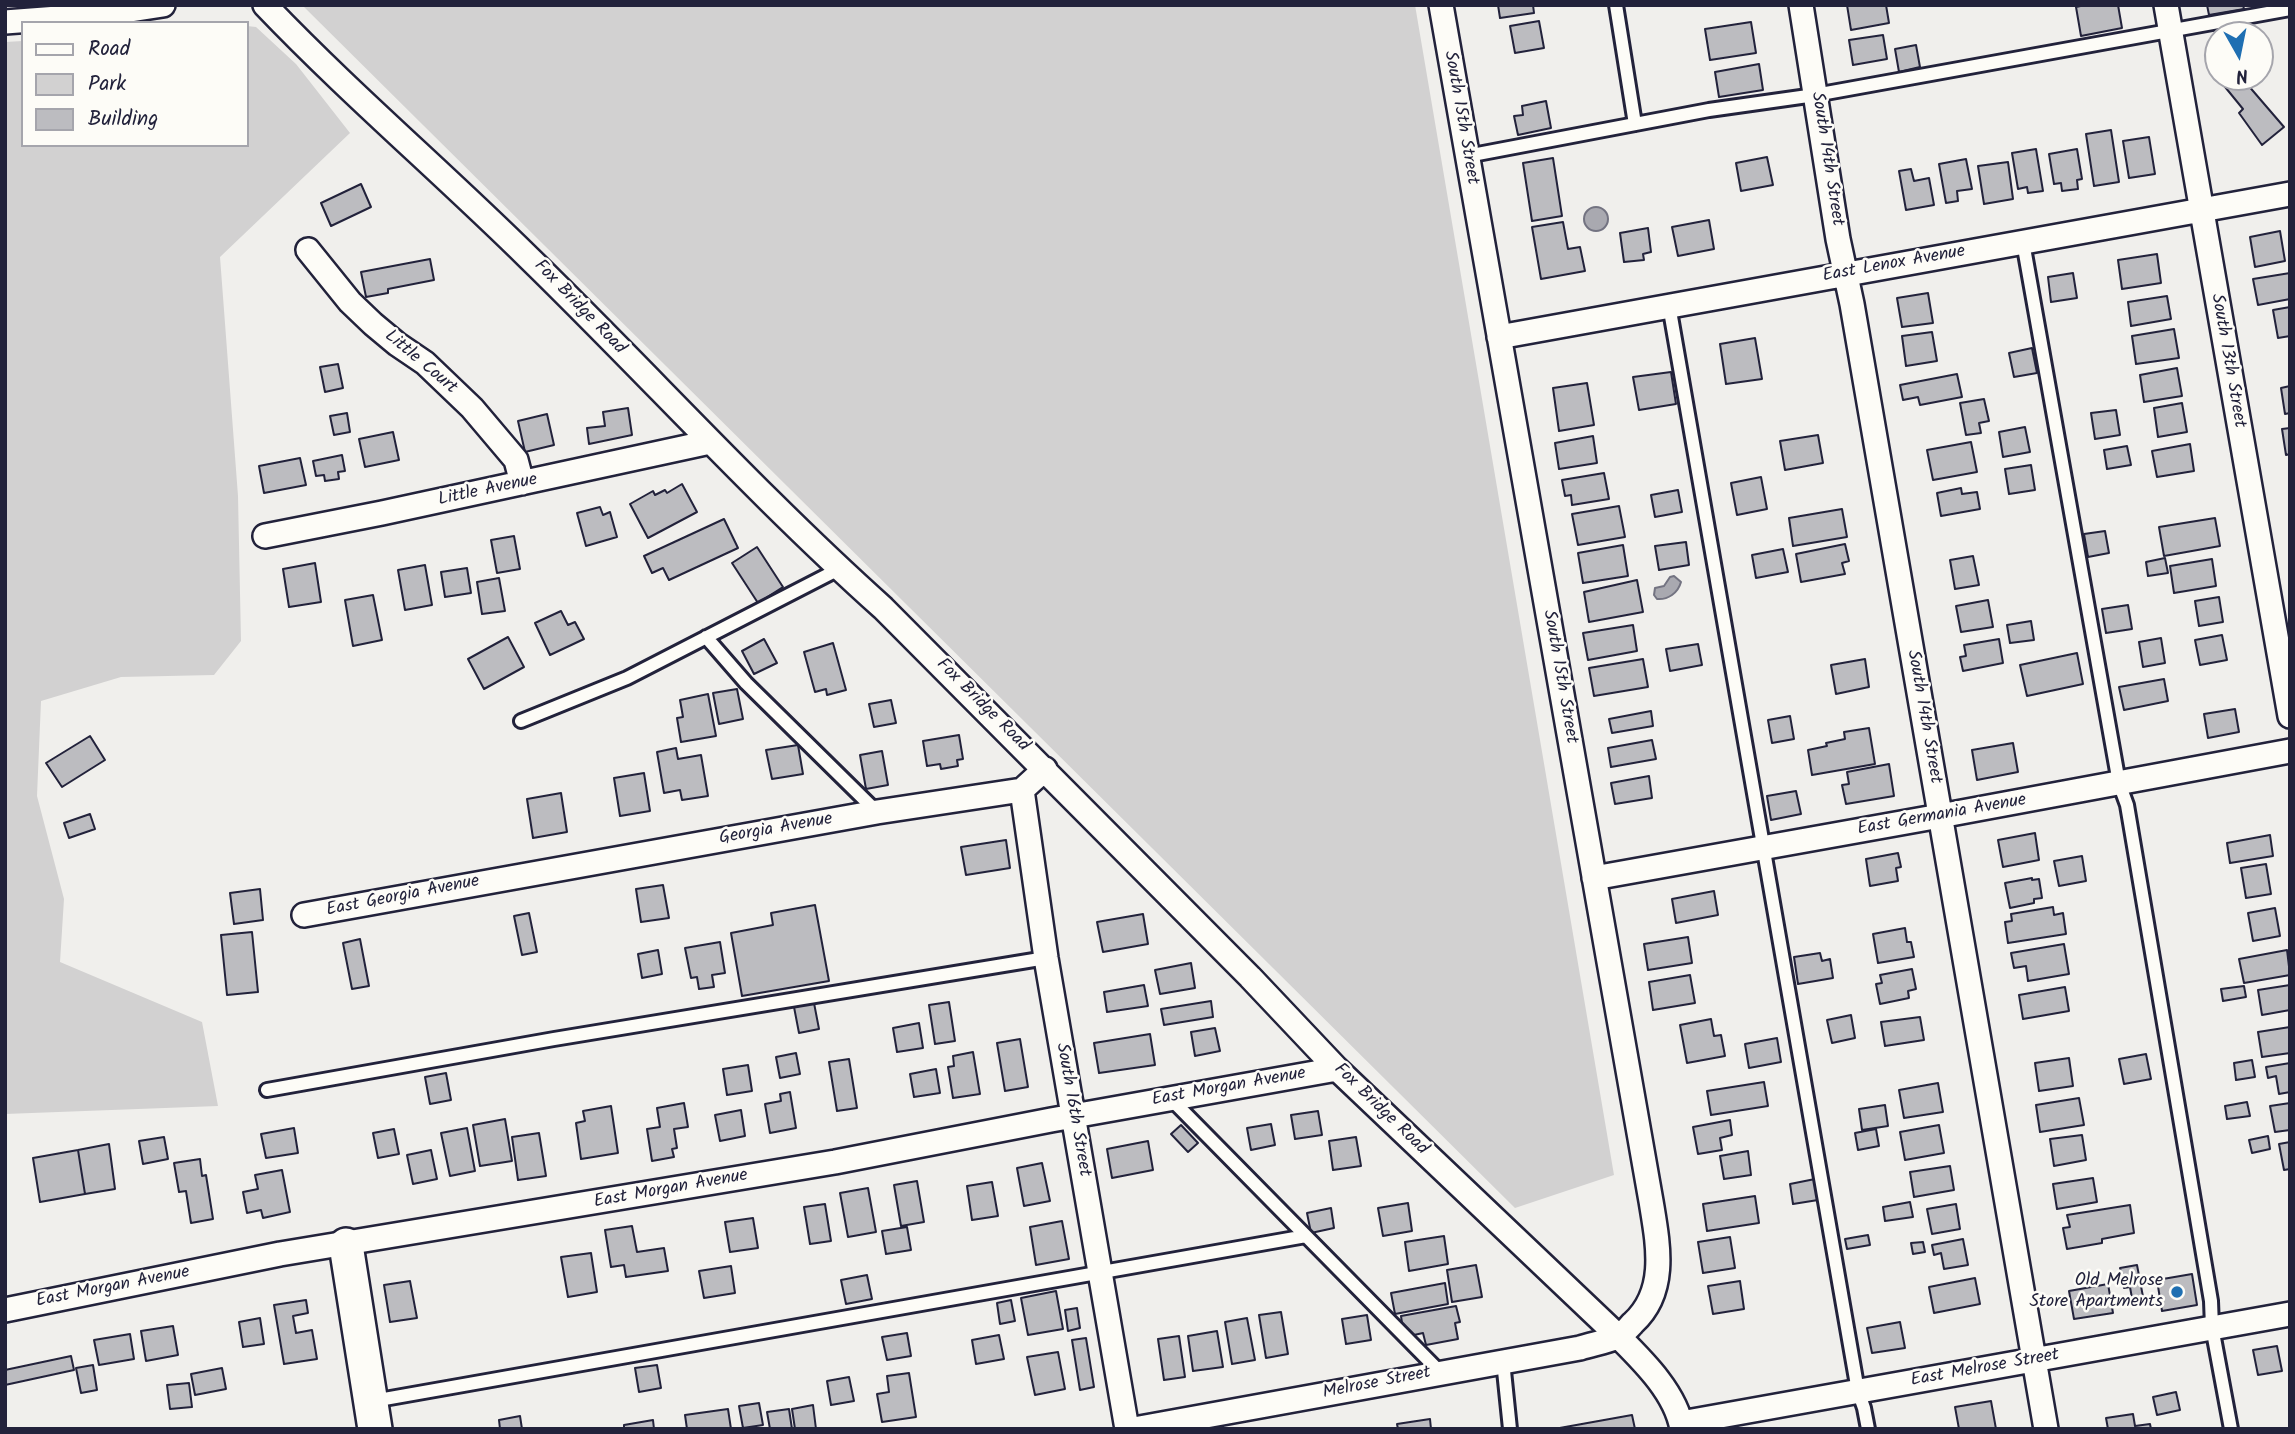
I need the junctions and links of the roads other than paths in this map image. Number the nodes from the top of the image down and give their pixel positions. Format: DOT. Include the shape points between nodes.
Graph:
graph roads {
  1 [pos="163,5"];
  2 [pos="265,5"];
  3 [pos="1441,5"];
  4 [pos="1616,5"];
  5 [pos="1801,5"];
  6 [pos="2166,5"];
  7 [pos="2290,9"];
  8 [pos="5,22"];
  9 [pos="2170,30"];
  10 [pos="1815,95"];
  11 [pos="1635,124"];
  12 [pos="1467,156"];
  13 [pos="2290,194"];
  14 [pos="2200,211"];
  15 [pos="2023,242"];
  16 [pos="308,250"];
  17 [pos="1846,274"];
  18 [pos="1669,305"];
  19 [pos="1499,337"];
  20 [pos="710,442"];
  21 [pos="522,484"];
  22 [pos="265,536"];
  23 [pos="839,569"];
  24 [pos="706,637"];
  25 [pos="2290,716"];
  26 [pos="521,721"];
  27 [pos="2290,751"];
  28 [pos="1045,769"];
  29 [pos="2119,783"];
  30 [pos="1022,790"];
  31 [pos="877,812"];
  32 [pos="1940,816"];
  33 [pos="1764,848"];
  34 [pos="501,878"];
  35 [pos="1594,878"];
  36 [pos="304,915"];
  37 [pos="1046,958"];
  38 [pos="1337,1069"];
  39 [pos="267,1090"];
  40 [pos="1171,1098"];
  41 [pos="1074,1116"];
  42 [pos="1306,1236"];
  43 [pos="346,1245"];
  44 [pos="1098,1271"];
  45 [pos="5,1310"];
  46 [pos="2290,1314"];
  47 [pos="2212,1327"];
  48 [pos="1619,1337"];
  49 [pos="2034,1359"];
  50 [pos="1503,1362"];
  51 [pos="1440,1372"];
  52 [pos="1858,1391"];
  53 [pos="373,1415"];
  54 [pos="1681,1426"];
  55 [pos="1126,1429"];
  56 [pos="1134,1429"];
  57 [pos="1510,1429"];
  58 [pos="1868,1429"];
  59 [pos="2046,1429"];
  60 [pos="2231,1429"];
  1 -- 8 [label="street"];
  2 -- 20 [label="street, Fox Bridge Road" via="530,259"];
  3 -- 12 [label="street, South 15th Street"];
  4 -- 11 [label="lane"];
  5 -- 10 [label="street, South 14th Street"];
  6 -- 9 [label="street, South 13th Street"];
  7 -- 9 [label="lane"];
  9 -- 10 [label="lane"];
  9 -- 14 [label="street, South 13th Street"];
  10 -- 11 [label="lane"];
  10 -- 17 [label="street, South 14th Street"];
  11 -- 12 [label="lane"];
  12 -- 19 [label="street, South 15th Street"];
  13 -- 14 [label="street, East Lenox Avenue"];
  14 -- 15 [label="street, East Lenox Avenue"];
  14 -- 25 [label="street, South 13th Street"];
  15 -- 17 [label="street, East Lenox Avenue"];
  15 -- 29 [label="lane"];
  16 -- 21 [label="street, Little Court" via="350,302 472,408 516,460"];
  17 -- 18 [label="street, East Lenox Avenue"];
  17 -- 32 [label="street, South 14th Street"];
  18 -- 19 [label="street, East Lenox Avenue"];
  18 -- 33 [label="lane"];
  19 -- 35 [label="street, South 15th Street"];
  20 -- 21 [label="street, Little Avenue"];
  20 -- 23 [label="street, Fox Bridge Road"];
  21 -- 22 [label="street, Little Avenue"];
  23 -- 24 [label="lane"];
  23 -- 28 [label="street, Fox Bridge Road"];
  24 -- 26 [label="lane" via="627,678"];
  24 -- 31 [label="lane" via="746,683"];
  27 -- 29 [label="street, East Germania Avenue"];
  28 -- 30 [label="street"];
  28 -- 38 [label="street, Fox Bridge Road"];
  29 -- 32 [label="street, East Germania Avenue"];
  29 -- 47 [label="lane" via="2132,833"];
  30 -- 31 [label="street, Georgia Avenue"];
  30 -- 37 [label="street, South 16th Street"];
  31 -- 34 [label="street, Georgia Avenue"];
  32 -- 33 [label="street, East Germania Avenue"];
  32 -- 49 [label="street, South 14th Street"];
  33 -- 35 [label="street, East Germania Avenue"];
  33 -- 52 [label="lane"];
  34 -- 36 [label="street, East Georgia Avenue"];
  35 -- 48 [label="street, South 15th Street" via="1657,1240 1656,1291 1639,1318"];
  37 -- 39 [label="lane"];
  37 -- 41 [label="street, South 16th Street"];
  38 -- 40 [label="street, East Morgan Avenue"];
  38 -- 48 [label="street, Fox Bridge Road"];
  40 -- 41 [label="street, East Morgan Avenue"];
  40 -- 42 [label="lane"];
  41 -- 43 [label="street, East Morgan Avenue" via="835,1162"];
  41 -- 44 [label="street, South 16th Street"];
  42 -- 44 [label="lane"];
  42 -- 51 [label="lane"];
  43 -- 45 [label="street, East Morgan Avenue" via="280,1254"];
  43 -- 53 [label="street"];
  44 -- 53 [label="lane"];
  44 -- 55 [label="street, South 16th Street"];
  46 -- 47 [label="street, East Melrose Street"];
  47 -- 49 [label="street, East Melrose Street"];
  47 -- 60 [label="lane"];
  48 -- 50 [label="street, Melrose Street"];
  48 -- 54 [label="street, Fox Bridge Road" via="1667,1394"];
  49 -- 52 [label="street, East Melrose Street"];
  49 -- 59 [label="street, South 14th Street"];
  50 -- 51 [label="street, Melrose Street"];
  50 -- 57 [label="lane"];
  51 -- 56 [label="street, Melrose Street"];
  52 -- 54 [label="street, East Melrose Street"];
  52 -- 58 [label="lane"];
}
